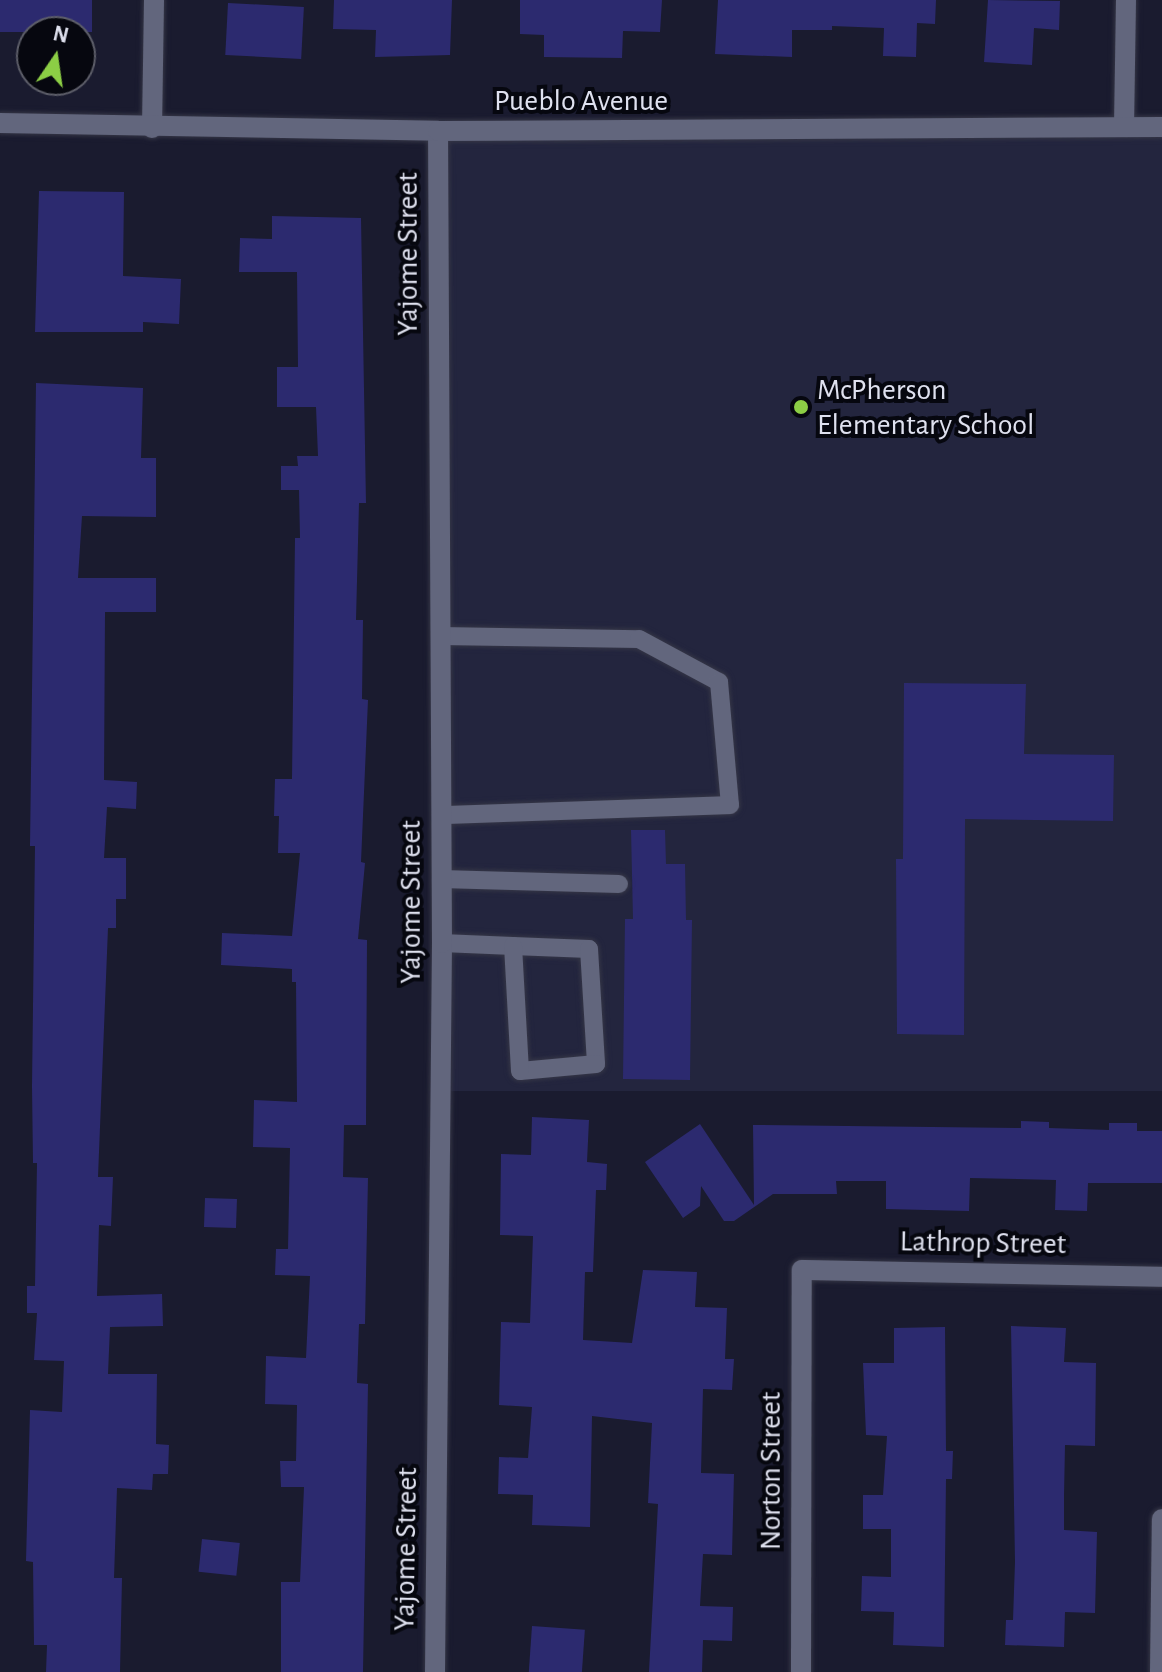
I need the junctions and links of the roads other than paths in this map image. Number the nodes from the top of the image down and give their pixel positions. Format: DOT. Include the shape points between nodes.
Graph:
graph roads {
  1 [pos="154,0"];
  2 [pos="1126,0"];
  3 [pos="0,123"];
  4 [pos="1124,127"];
  5 [pos="1162,127"];
  6 [pos="152,128"];
  7 [pos="438,131"];
  8 [pos="440,636"];
  9 [pos="441,815"];
  10 [pos="441,879"];
  11 [pos="619,884"];
  12 [pos="442,943"];
  13 [pos="513,946"];
  14 [pos="802,1270"];
  15 [pos="1162,1277"];
  16 [pos="1162,1519"];
  17 [pos="435,1672"];
  18 [pos="801,1672"];
  19 [pos="1160,1672"];
  1 -- 6 [label="street"];
  2 -- 4 [label="street"];
  3 -- 6 [label="street, Pueblo Avenue"];
  4 -- 5 [label="street, Pueblo Avenue"];
  4 -- 7 [label="street, Pueblo Avenue"];
  6 -- 7 [label="street, Pueblo Avenue"];
  7 -- 8 [label="street, Yajome Street"];
  8 -- 9 [label="street, Yajome Street"];
  8 -- 9 [label="lane" via="639,639 719,682 730,805"];
  9 -- 10 [label="street, Yajome Street"];
  10 -- 11 [label="lane"];
  10 -- 12 [label="street, Yajome Street"];
  12 -- 13 [label="lane"];
  12 -- 17 [label="street, Yajome Street"];
  13 -- 13 [label="lane" via="589,949 596,1064 520,1071"];
  14 -- 15 [label="street, Lathrop Street"];
  14 -- 18 [label="street, Norton Street"];
  16 -- 19 [label="street"];
}
